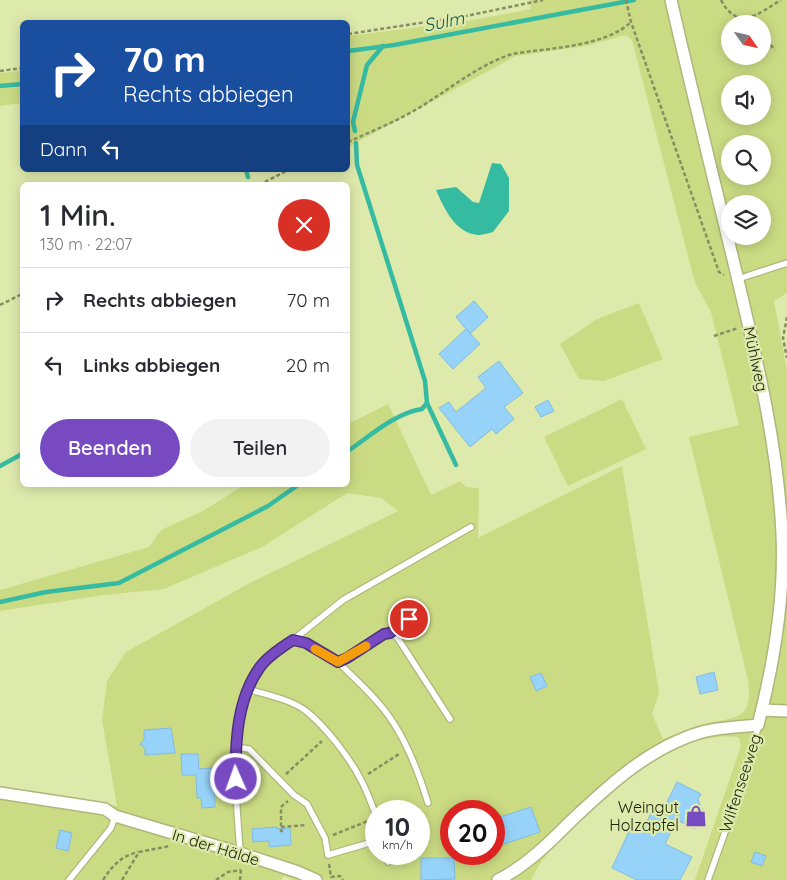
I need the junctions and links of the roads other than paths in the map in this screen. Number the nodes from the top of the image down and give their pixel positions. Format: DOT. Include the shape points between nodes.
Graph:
graph roads {
  1 [pos="671,0"];
  2 [pos="787,263"];
  3 [pos="738,279"];
  4 [pos="472,527"];
  5 [pos="409,619"];
  6 [pos="390,633"];
  7 [pos="293,640"];
  8 [pos="338,662"];
  9 [pos="248,689"];
  10 [pos="762,710"];
  11 [pos="787,711"];
  12 [pos="450,719"];
  13 [pos="758,725"];
  14 [pos="235,747"];
  15 [pos="0,793"];
  16 [pos="369,800"];
  17 [pos="427,800"];
  18 [pos="115,816"];
  19 [pos="365,844"];
  20 [pos="240,853"];
  21 [pos="68,880"];
  22 [pos="316,880"];
  23 [pos="498,880"];
  24 [pos="708,880"];
  1 -- 3 [label="street, Mühlweg"];
  2 -- 3 [label="lane"];
  3 -- 10 [label="street, Mühlweg" via="765,398 782,534 780,604 772,668"];
  4 -- 7 [label="lane" via="343,600"];
  5 -- 6 [label="lane"];
  6 -- 8 [label="lane"];
  6 -- 12 [label="lane" via="397,637"];
  7 -- 8 [label="lane" via="306,643"];
  7 -- 9 [label="lane" via="260,666"];
  8 -- 17 [label="lane" via="383,708 419,773"];
  9 -- 14 [label="lane"];
  9 -- 16 [label="lane" via="305,711 361,779"];
  10 -- 11 [label="street"];
  10 -- 13 [label="street, Mühlweg"];
  13 -- 23 [label="street, Wilfenseeweg" via="703,732 659,749 609,785 528,862"];
  13 -- 24 [label="lane, Wilfenseeweg" via="752,753"];
  14 -- 19 [label="lane" via="249,749 307,804 325,838 328,855"];
  14 -- 20 [label="lane"];
  15 -- 18 [label="street, In der Hälde" via="105,809"];
  18 -- 20 [label="street, In der Hälde"];
  18 -- 21 [label="lane" via="111,828"];
  20 -- 22 [label="street, In der Hälde"];
}
